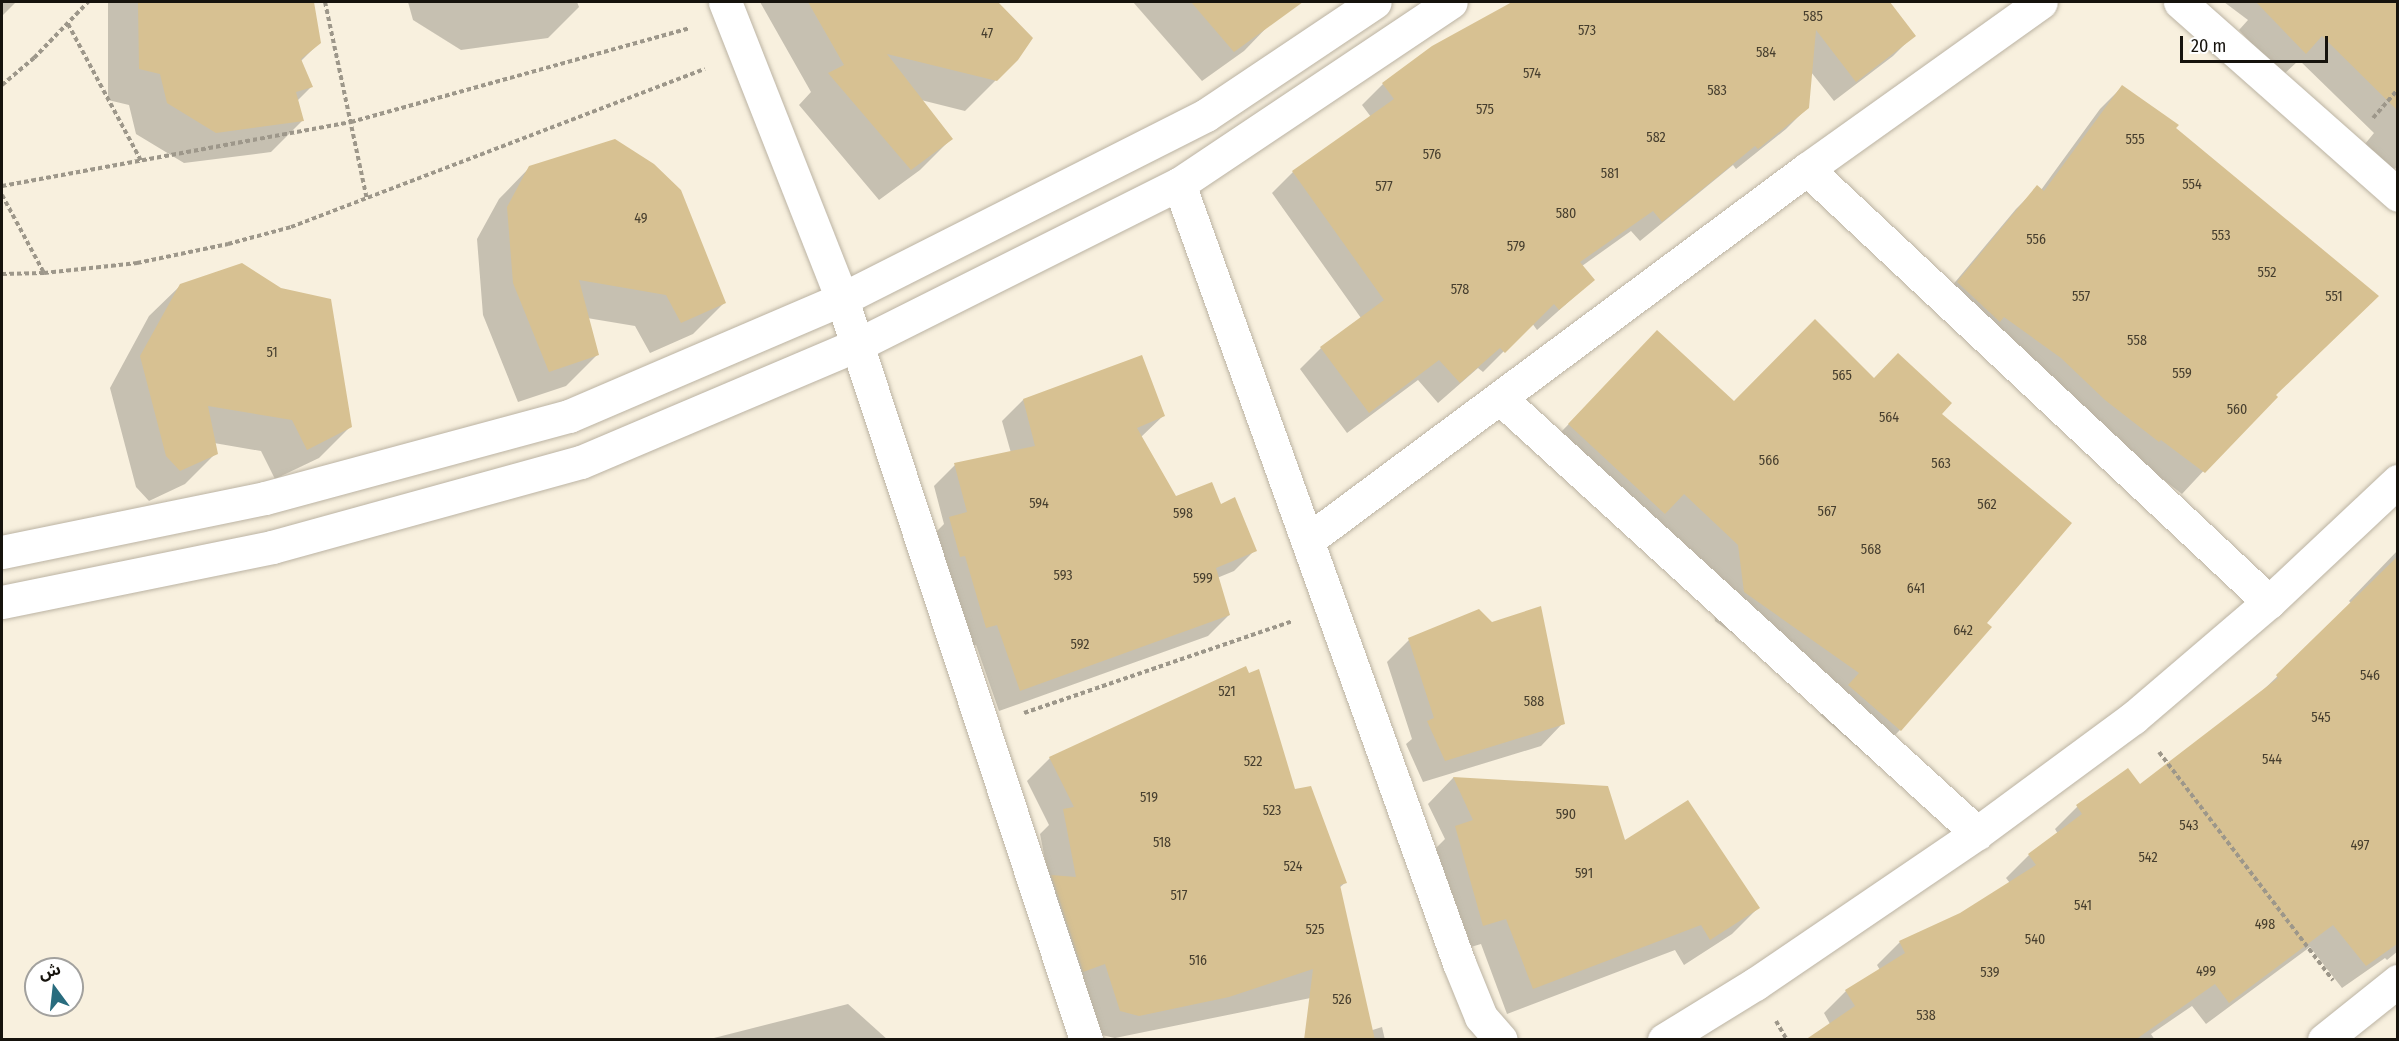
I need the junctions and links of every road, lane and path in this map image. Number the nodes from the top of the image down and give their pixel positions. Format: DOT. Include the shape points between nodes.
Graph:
graph roads {
  1 [pos="88,2"];
  2 [pos="326,2"];
  3 [pos="1375,2"];
  4 [pos="1451,2"];
  5 [pos="2041,2"];
  6 [pos="2180,2"];
  7 [pos="728,9"];
  8 [pos="68,24"];
  9 [pos="745,53"];
  10 [pos="2,85"];
  11 [pos="351,122"];
  12 [pos="141,161"];
  13 [pos="1807,169"];
  14 [pos="1179,184"];
  15 [pos="2,186"];
  16 [pos="2,195"];
  17 [pos="2397,195"];
  18 [pos="367,199"];
  19 [pos="44,273"];
  20 [pos="2,274"];
  21 [pos="842,299"];
  22 [pos="857,345"];
  23 [pos="1500,398"];
  24 [pos="2397,481"];
  25 [pos="1308,540"];
  26 [pos="2,552"];
  27 [pos="2,602"];
  28 [pos="2269,602"];
  29 [pos="1333,607"];
  30 [pos="2133,718"];
  31 [pos="984,727"];
  32 [pos="1977,833"];
  33 [pos="2397,981"];
  34 [pos="2359,1013"];
  35 [pos="1086,1040"];
  36 [pos="1501,1040"];
  37 [pos="1664,1040"];
  38 [pos="2324,1040"];
  1 -- 8 [label="path"];
  2 -- 11 [label="path"];
  3 -- 21 [label="street" via="1206,115"];
  4 -- 14 [label="street"];
  5 -- 13 [label="street"];
  6 -- 17 [label="street"];
  7 -- 9 [label="street"];
  7 -- 11 [label="path"];
  8 -- 10 [label="path"];
  8 -- 12 [label="path"];
  9 -- 18 [label="path"];
  9 -- 21 [label="street"];
  11 -- 12 [label="path"];
  11 -- 18 [label="path"];
  12 -- 15 [label="path"];
  13 -- 23 [label="street"];
  13 -- 28 [label="street"];
  14 -- 22 [label="street"];
  14 -- 25 [label="street"];
  16 -- 19 [label="path"];
  18 -- 19 [label="path" via="291,227 228,244 137,262"];
  19 -- 20 [label="path"];
  21 -- 22 [label="street"];
  21 -- 26 [label="street" via="569,416 265,498"];
  22 -- 27 [label="street" via="581,462 273,547"];
  22 -- 31 [label="street"];
  23 -- 25 [label="street"];
  23 -- 32 [label="street"];
  24 -- 28 [label="street"];
  25 -- 29 [label="street"];
  28 -- 30 [label="street"];
  29 -- 31 [label="path"];
  29 -- 36 [label="street" via="1459,963 1481,1017"];
  30 -- 32 [label="street"];
  30 -- 34 [label="path"];
  31 -- 35 [label="street"];
  32 -- 37 [label="street" via="1755,984"];
  33 -- 34 [label="street"];
  34 -- 38 [label="street"];
}
